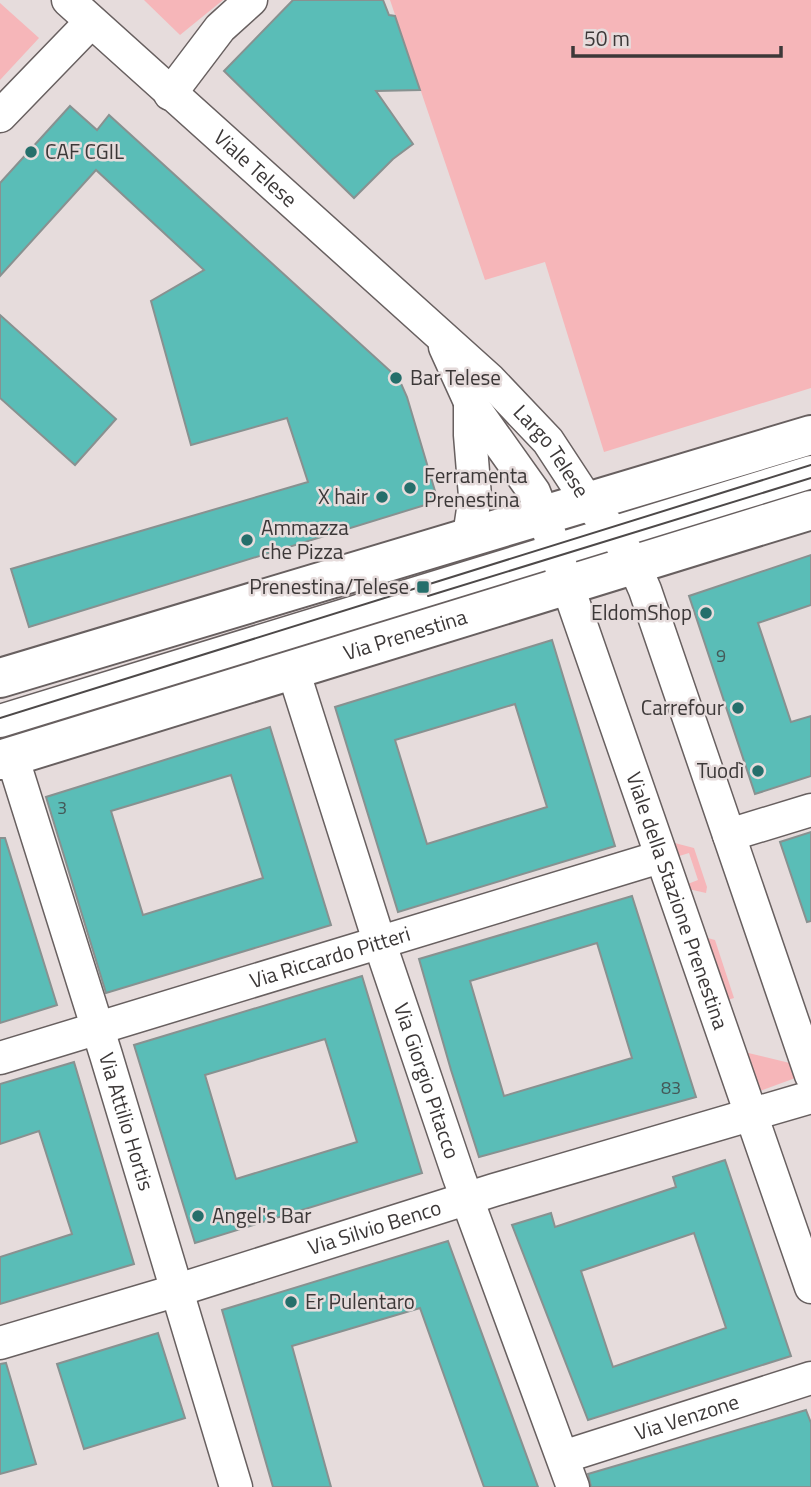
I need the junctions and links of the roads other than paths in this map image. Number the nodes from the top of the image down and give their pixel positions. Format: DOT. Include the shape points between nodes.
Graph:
graph roads {
  1 [pos="68,0"];
  2 [pos="251,0"];
  3 [pos="91,22"];
  4 [pos="170,93"];
  5 [pos="0,116"];
  6 [pos="442,339"];
  7 [pos="471,402"];
  8 [pos="811,435"];
  9 [pos="811,472"];
  10 [pos="588,502"];
  11 [pos="811,510"];
  12 [pos="543,515"];
  13 [pos="614,532"];
  14 [pos="470,536"];
  15 [pos="634,565"];
  16 [pos="562,567"];
  17 [pos="293,670"];
  18 [pos="0,678"];
  19 [pos="4,746"];
  20 [pos="811,810"];
  21 [pos="729,835"];
  22 [pos="660,857"];
  23 [pos="379,942"];
  24 [pos="97,1028"];
  25 [pos="0,1058"];
  26 [pos="811,1075"];
  27 [pos="811,1097"];
  28 [pos="751,1114"];
  29 [pos="467,1199"];
  30 [pos="811,1287"];
  31 [pos="178,1290"];
  32 [pos="0,1343"];
  33 [pos="811,1378"];
  34 [pos="563,1457"];
  35 [pos="236,1487"];
  36 [pos="573,1487"];
  1 -- 3 [label="street, Viale Telese"];
  2 -- 4 [label="street" via="220,28"];
  3 -- 4 [label="street, Viale Telese"];
  3 -- 5 [label="street"];
  4 -- 6 [label="street, Viale Telese"];
  6 -- 7 [label="street, Largo Telese"];
  6 -- 10 [label="street, Largo Telese" via="490,380 548,441"];
  7 -- 12 [label="street, Largo Telese" via="534,492"];
  7 -- 14 [label="street, Largo Telese" via="475,496"];
  8 -- 10 [label="main road"];
  9 -- 13 [label="street"];
  10 -- 12 [label="main road"];
  10 -- 13 [label="street, Largo Telese"];
  11 -- 15 [label="main road, Via Prenestina"];
  12 -- 14 [label="main road"];
  12 -- 16 [label="street, Viale della Stazione Prenestina"];
  13 -- 15 [label="street, Largo Telese"];
  13 -- 16 [label="street"];
  14 -- 18 [label="main road"];
  15 -- 16 [label="main road, Via Prenestina"];
  15 -- 21 [label="street"];
  16 -- 17 [label="main road, Via Prenestina"];
  16 -- 19 [label="street"];
  16 -- 22 [label="street, Viale della Stazione Prenestina"];
  17 -- 19 [label="main road, Via Prenestina"];
  17 -- 23 [label="street, Via Giorgio Pitacco"];
  19 -- 24 [label="street, Via Attilio Hortis"];
  20 -- 21 [label="street"];
  21 -- 26 [label="street"];
  22 -- 23 [label="street, Via Riccardo Pitteri"];
  22 -- 28 [label="street, Viale della Stazione Prenestina"];
  23 -- 24 [label="street, Via Riccardo Pitteri"];
  23 -- 29 [label="street, Via Giorgio Pitacco"];
  24 -- 25 [label="street, Via Riccardo Pitteri"];
  24 -- 31 [label="street, Via Attilio Hortis"];
  27 -- 28 [label="street, Via Silvio Benco"];
  28 -- 29 [label="street, Via Silvio Benco"];
  28 -- 30 [label="street, Viale della Stazione Prenestina"];
  29 -- 31 [label="street, Via Silvio Benco"];
  29 -- 34 [label="street, Via Giorgio Pitacco"];
  31 -- 32 [label="street, Via Silvio Benco"];
  31 -- 35 [label="street, Via Attilio Hortis"];
  33 -- 34 [label="street, Via Venzone"];
  34 -- 36 [label="street, Via Giorgio Pitacco"];
}
